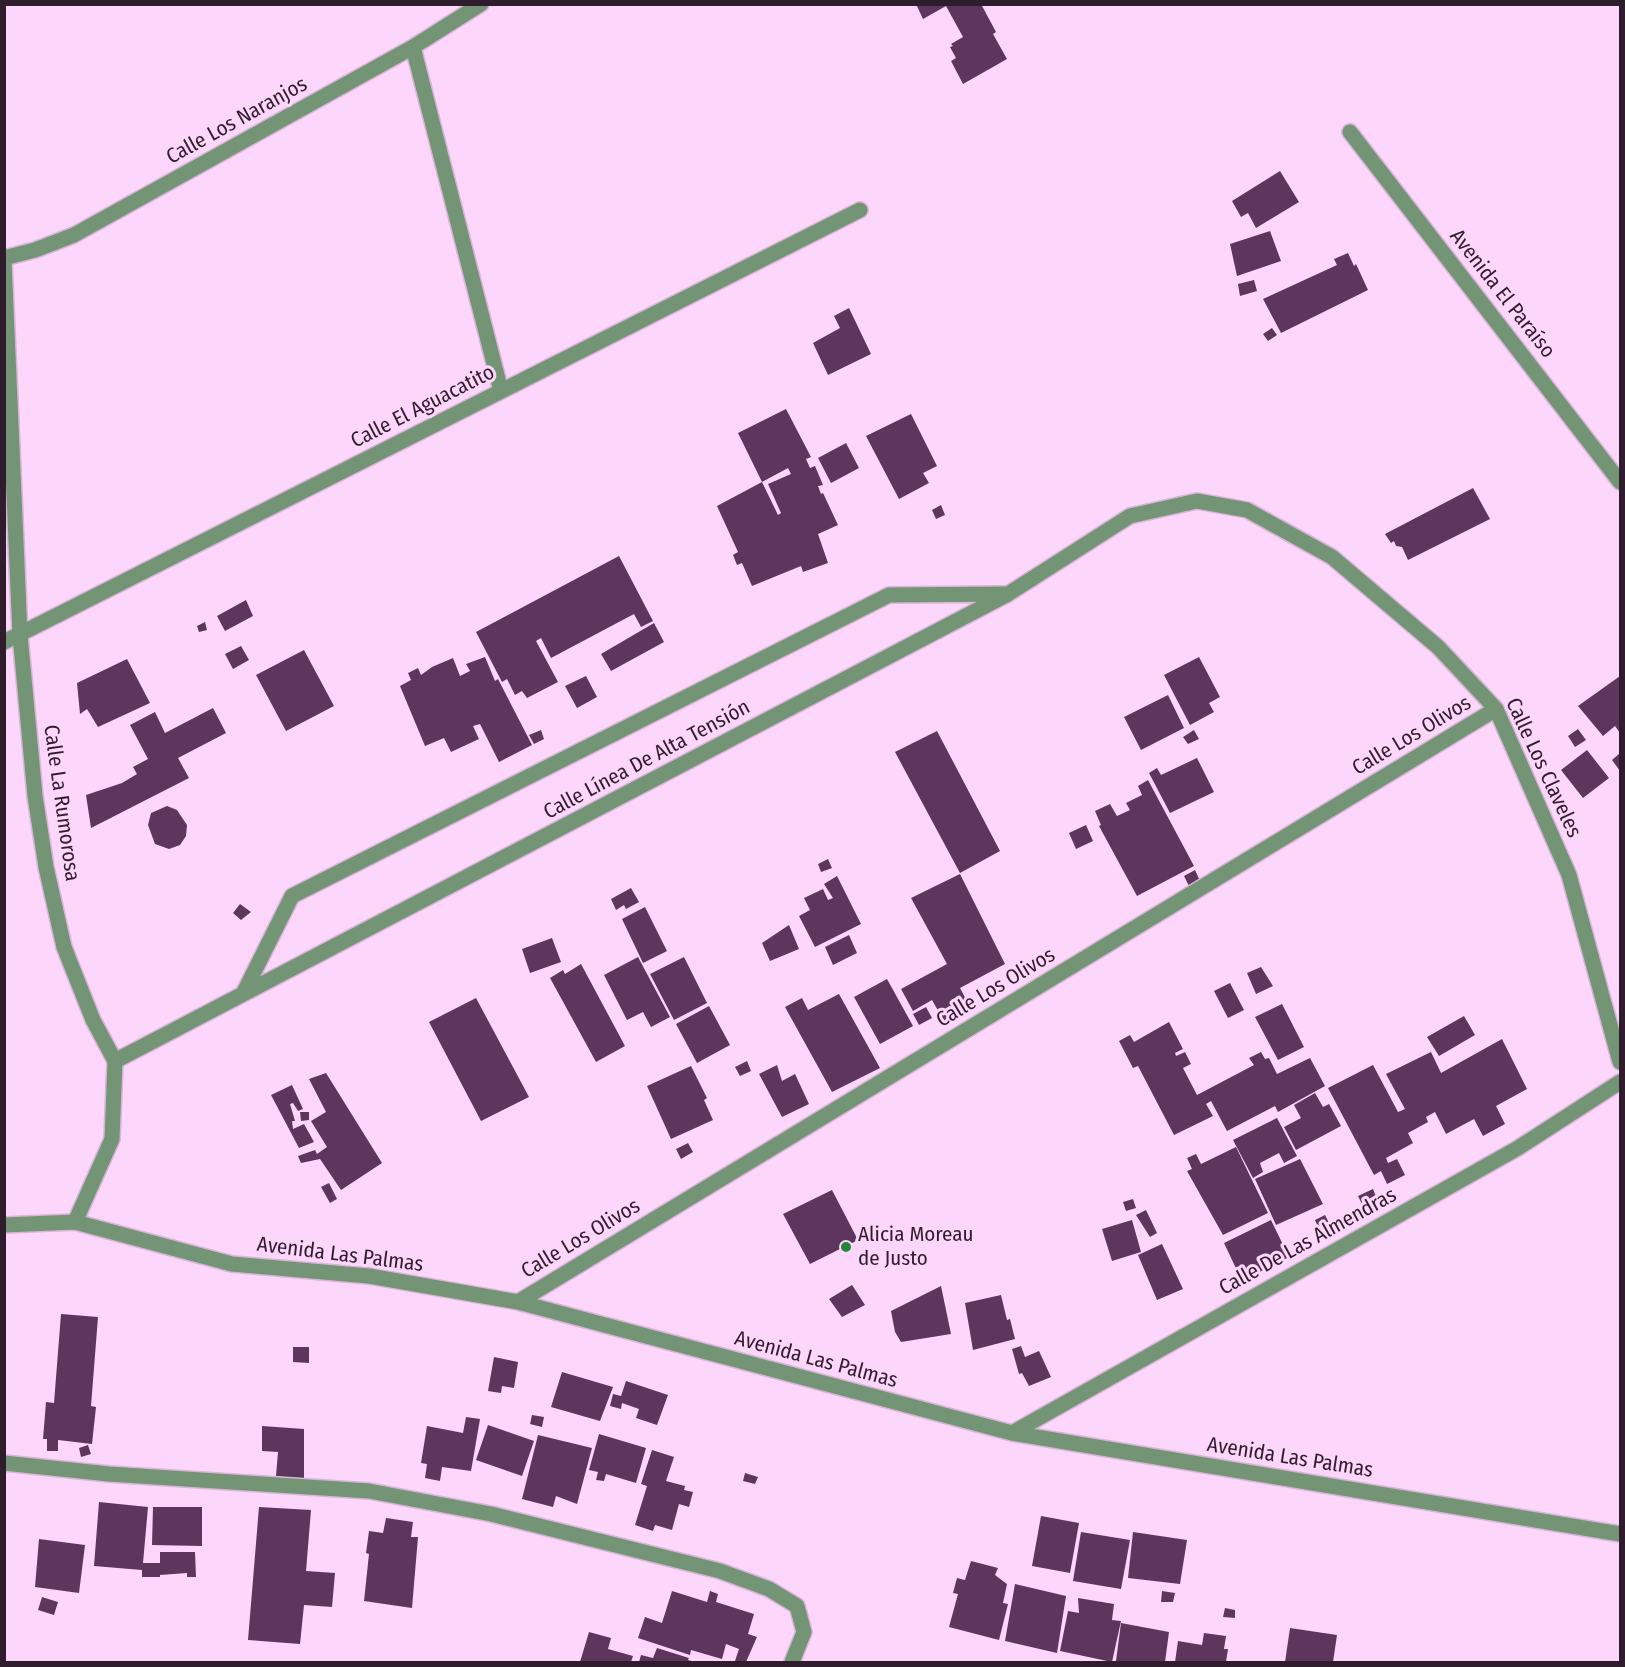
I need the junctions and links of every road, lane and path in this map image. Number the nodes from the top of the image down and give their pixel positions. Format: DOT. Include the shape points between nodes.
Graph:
graph roads {
  1 [pos="481,4"];
  2 [pos="413,47"];
  3 [pos="1350,132"];
  4 [pos="860,210"];
  5 [pos="4,259"];
  6 [pos="501,391"];
  7 [pos="1620,482"];
  8 [pos="1197,501"];
  9 [pos="1008,594"];
  10 [pos="20,634"];
  11 [pos="4,642"];
  12 [pos="1496,709"];
  13 [pos="243,994"];
  14 [pos="115,1061"];
  15 [pos="1620,1062"];
  16 [pos="1620,1082"];
  17 [pos="75,1222"];
  18 [pos="4,1225"];
  19 [pos="518,1302"];
  20 [pos="1012,1433"];
  21 [pos="4,1463"];
  22 [pos="1620,1534"];
  23 [pos="792,1662"];
  1 -- 2 [label="street, Calle Los Naranjos"];
  2 -- 5 [label="street, Calle Los Naranjos" via="74,235"];
  2 -- 6 [label="street"];
  3 -- 7 [label="street, Avenida El Paraíso"];
  4 -- 6 [label="street, Calle El Aguacatito"];
  5 -- 10 [label="street, Calle La Rumorosa"];
  6 -- 10 [label="street, Calle El Aguacatito"];
  8 -- 9 [label="street, Calle Línea De Alta Tensión" via="1130,516"];
  8 -- 12 [label="street, Calle Los Claveles" via="1247,510 1332,557 1438,646"];
  9 -- 13 [label="street, Calle Línea De Alta Tensión"];
  9 -- 13 [label="street" via="889,595 292,896"];
  10 -- 11 [label="street, Calle El Aguacatito"];
  10 -- 14 [label="street, Calle La Rumorosa" via="35,796 46,867 64,947 93,1020"];
  12 -- 15 [label="street, Calle Los Claveles" via="1569,875"];
  12 -- 19 [label="street, Calle Los Olivos"];
  13 -- 14 [label="street, Calle Línea De Alta Tensión"];
  14 -- 17 [label="street" via="112,1139"];
  16 -- 20 [label="street, Calle De Las Almendras" via="1518,1148"];
  17 -- 18 [label="street, Avenida Las Palmas"];
  17 -- 19 [label="street, Avenida Las Palmas" via="232,1264 369,1276"];
  19 -- 20 [label="street, Avenida Las Palmas"];
  20 -- 22 [label="street, Avenida Las Palmas"];
  21 -- 23 [label="street" via="369,1491 490,1514 720,1571 770,1589 797,1606 804,1632"];
}
